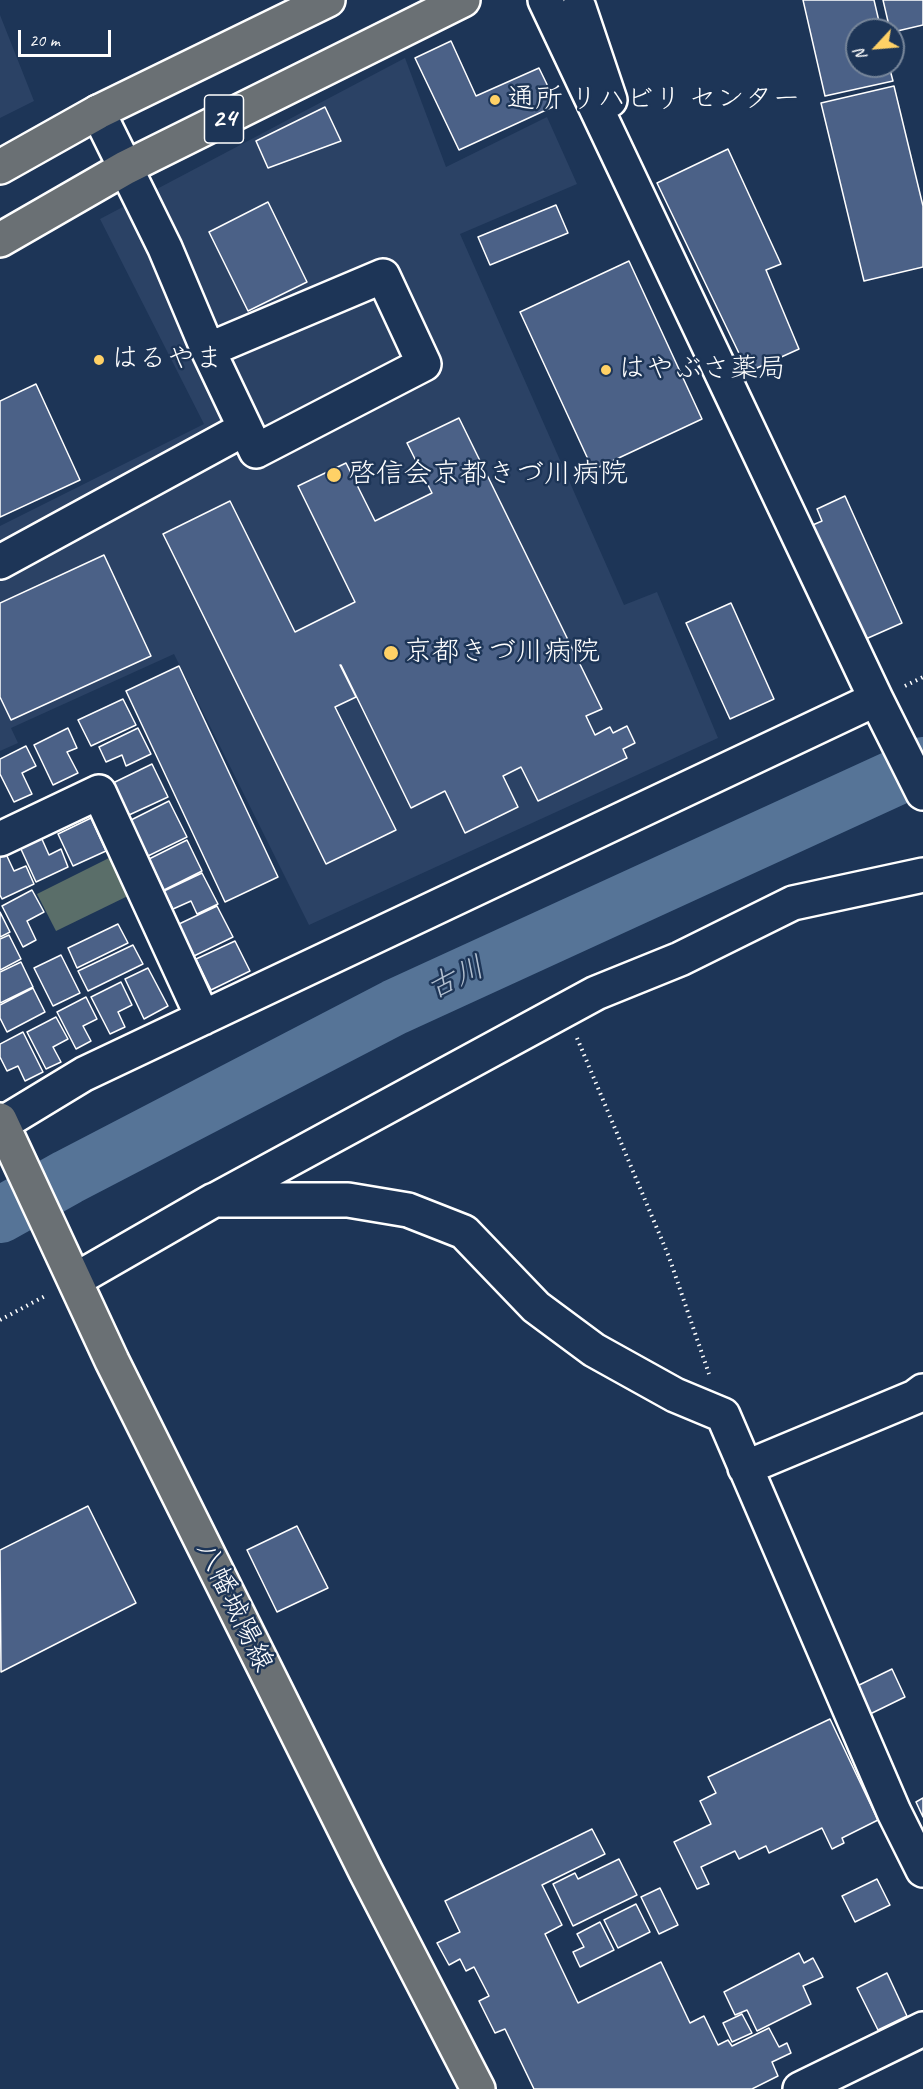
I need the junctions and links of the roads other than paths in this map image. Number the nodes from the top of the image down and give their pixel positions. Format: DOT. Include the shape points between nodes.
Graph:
graph roads {
  1 [pos="328,0"];
  2 [pos="463,0"];
  3 [pos="544,0"];
  4 [pos="579,8"];
  5 [pos="99,112"];
  6 [pos="615,152"];
  7 [pos="0,167"];
  8 [pos="125,168"];
  9 [pos="0,240"];
  10 [pos="208,350"];
  11 [pos="244,429"];
  12 [pos="0,562"];
  13 [pos="876,699"];
  14 [pos="923,793"];
  15 [pos="0,839"];
  16 [pos="923,875"];
  17 [pos="203,1018"];
  18 [pos="3,1129"];
  19 [pos="214,1200"];
  20 [pos="70,1270"];
  21 [pos="923,1391"];
  22 [pos="745,1468"];
  23 [pos="923,1870"];
  24 [pos="923,2029"];
  25 [pos="478,2089"];
  26 [pos="800,2089"];
  1 -- 5 [label="main road, 24"];
  2 -- 8 [label="main road, 24"];
  3 -- 6 [label="street"];
  4 -- 6 [label="street" via="610,96"];
  5 -- 7 [label="main road, 24"];
  5 -- 8 [label="street"];
  6 -- 13 [label="street"];
  8 -- 9 [label="main road, 24"];
  8 -- 10 [label="street" via="165,248"];
  10 -- 11 [label="street"];
  10 -- 11 [label="street" via="383,276 424,364 256,451"];
  11 -- 12 [label="street"];
  13 -- 14 [label="street"];
  13 -- 17 [label="street"];
  15 -- 17 [label="street" via="99,792"];
  16 -- 19 [label="street" via="793,903 680,959 596,993"];
  17 -- 18 [label="street" via="84,1074"];
  18 -- 20 [label="main road, 八幡城陽線"];
  19 -- 20 [label="street"];
  19 -- 22 [label="street" via="348,1200 408,1210 464,1232 536,1307 594,1350 675,1395 723,1415"];
  20 -- 25 [label="main road, 八幡城陽線" via="223,1585"];
  21 -- 22 [label="street"];
  22 -- 23 [label="street" via="894,1812"];
  24 -- 26 [label="street"];
}
